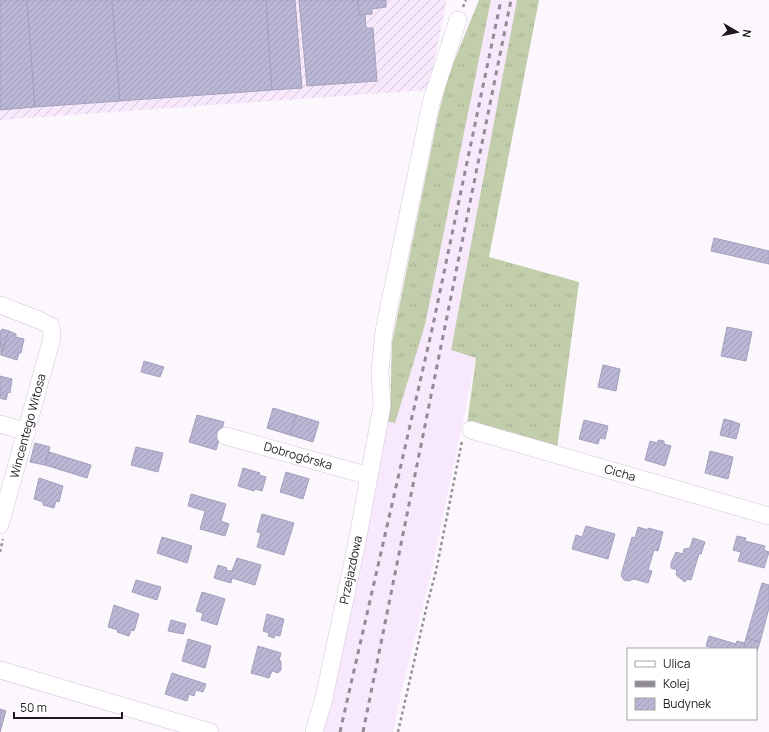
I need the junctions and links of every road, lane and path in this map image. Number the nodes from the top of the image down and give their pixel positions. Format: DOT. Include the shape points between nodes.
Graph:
graph roads {
  1 [pos="458,20"];
  2 [pos="0,305"];
  3 [pos="0,424"];
  4 [pos="471,430"];
  5 [pos="27,432"];
  6 [pos="226,436"];
  7 [pos="369,476"];
  8 [pos="769,516"];
  9 [pos="0,525"];
  10 [pos="0,670"];
  11 [pos="210,732"];
  12 [pos="314,732"];
  13 [pos="398,732"];
  1 -- 7 [label="street, Przejazdowa" via="431,104 384,331 380,370 382,406"];
  2 -- 5 [label="street, Wincentego Witosa" via="51,326 52,338"];
  3 -- 5 [label="street"];
  4 -- 8 [label="street, Cicha"];
  4 -- 13 [label="path" via="462,437 436,571"];
  5 -- 9 [label="street, Wincentego Witosa"];
  6 -- 7 [label="street, Dobrogórska"];
  7 -- 12 [label="street, Przejazdowa" via="326,690"];
  10 -- 11 [label="street"];
}
